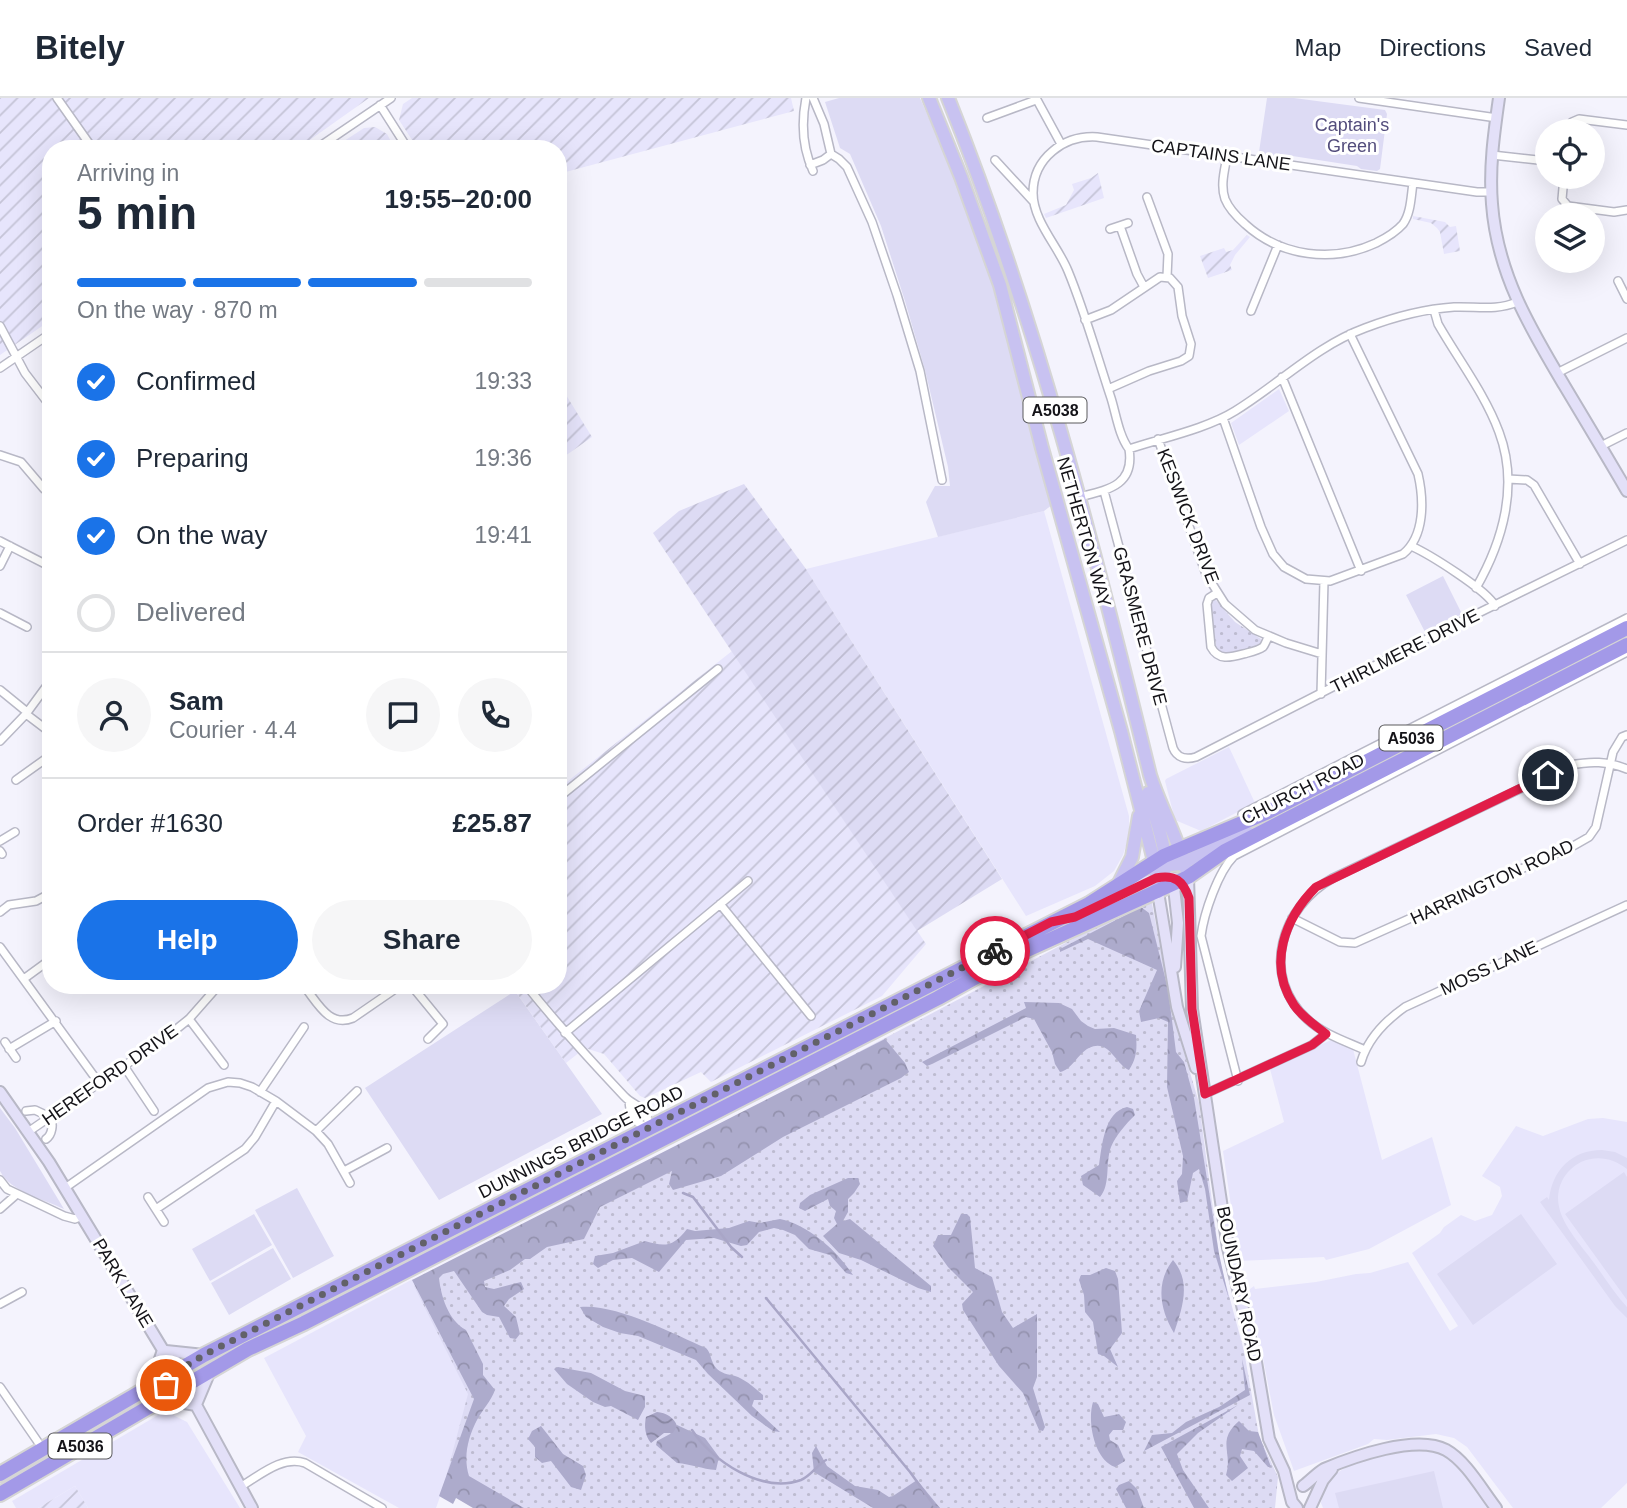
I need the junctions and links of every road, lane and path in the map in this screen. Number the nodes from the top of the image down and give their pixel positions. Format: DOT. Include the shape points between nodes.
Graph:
graph roads {
  1 [pos="57,98"];
  2 [pos="391,98"];
  3 [pos="806,98"];
  4 [pos="813,98"];
  5 [pos="929,98"];
  6 [pos="948,98"];
  7 [pos="1359,98"];
  8 [pos="1499,98"];
  9 [pos="1036,99"];
  10 [pos="380,105"];
  11 [pos="1497,118"];
  12 [pos="987,119"];
  13 [pos="1605,123"];
  14 [pos="1627,125"];
  15 [pos="87,140"];
  16 [pos="330,140"];
  17 [pos="402,140"];
  18 [pos="1061,144"];
  19 [pos="831,154"];
  20 [pos="1492,155"];
  21 [pos="1227,156"];
  22 [pos="1535,159"];
  23 [pos="995,160"];
  24 [pos="1413,183"];
  25 [pos="1563,189"];
  26 [pos="1491,192"];
  27 [pos="1147,197"];
  28 [pos="1033,201"];
  29 [pos="1152,208"];
  30 [pos="1627,210"];
  31 [pos="1140,212"];
  32 [pos="1110,229"];
  33 [pos="1278,246"];
  34 [pos="1167,277"];
  35 [pos="1618,281"];
  36 [pos="1144,286"];
  37 [pos="1627,299"];
  38 [pos="1517,302"];
  39 [pos="1434,310"];
  40 [pos="1251,311"];
  41 [pos="1085,320"];
  42 [pos="0,326"];
  43 [pos="1350,334"];
  44 [pos="1627,338"];
  45 [pos="42,339"];
  46 [pos="16,356"];
  47 [pos="0,368"];
  48 [pos="1557,373"];
  49 [pos="1282,377"];
  50 [pos="1108,389"];
  51 [pos="42,395"];
  52 [pos="1223,418"];
  53 [pos="1627,433"];
  54 [pos="1158,439"];
  55 [pos="1601,446"];
  56 [pos="1129,449"];
  57 [pos="0,456"];
  58 [pos="1508,479"];
  59 [pos="942,480"];
  60 [pos="42,487"];
  61 [pos="1104,491"];
  62 [pos="1627,491"];
  63 [pos="1079,497"];
  64 [pos="1627,540"];
  65 [pos="0,541"];
  66 [pos="10,546"];
  67 [pos="1411,546"];
  68 [pos="42,562"];
  69 [pos="1580,564"];
  70 [pos="0,566"];
  71 [pos="1361,571"];
  72 [pos="1324,582"];
  73 [pos="1476,588"];
  74 [pos="1217,593"];
  75 [pos="1495,606"];
  76 [pos="0,614"];
  77 [pos="1627,618"];
  78 [pos="27,626"];
  79 [pos="1627,628"];
  80 [pos="1610,631"];
  81 [pos="1268,636"];
  82 [pos="1627,645"];
  83 [pos="1627,652"];
  84 [pos="1322,654"];
  85 [pos="718,669"];
  86 [pos="0,691"];
  87 [pos="42,692"];
  88 [pos="1321,694"];
  89 [pos="27,713"];
  90 [pos="42,726"];
  91 [pos="1627,735"];
  92 [pos="0,741"];
  93 [pos="1182,758"];
  94 [pos="42,761"];
  95 [pos="1612,764"];
  96 [pos="1627,769"];
  97 [pos="16,780"];
  98 [pos="567,791"];
  99 [pos="1139,808"];
  100 [pos="15,832"];
  101 [pos="0,841"];
  102 [pos="1169,869"];
  103 [pos="748,881"];
  104 [pos="1118,886"];
  105 [pos="42,897"];
  106 [pos="720,904"];
  107 [pos="1627,905"];
  108 [pos="0,912"];
  109 [pos="1292,918"];
  110 [pos="1051,922"];
  111 [pos="2,953"];
  112 [pos="42,965"];
  113 [pos="24,978"];
  114 [pos="1173,984"];
  115 [pos="211,994"];
  116 [pos="310,994"];
  117 [pos="388,994"];
  118 [pos="418,994"];
  119 [pos="533,994"];
  120 [pos="811,1016"];
  121 [pos="188,1019"];
  122 [pos="56,1021"];
  123 [pos="304,1027"];
  124 [pos="565,1033"];
  125 [pos="1326,1034"];
  126 [pos="428,1039"];
  127 [pos="1365,1050"];
  128 [pos="16,1058"];
  129 [pos="1361,1062"];
  130 [pos="223,1065"];
  131 [pos="124,1066"];
  132 [pos="1238,1081"];
  133 [pos="99,1083"];
  134 [pos="357,1091"];
  135 [pos="0,1092"];
  136 [pos="260,1092"];
  137 [pos="1205,1094"];
  138 [pos="276,1101"];
  139 [pos="629,1101"];
  140 [pos="26,1111"];
  141 [pos="154,1111"];
  142 [pos="50,1117"];
  143 [pos="316,1131"];
  144 [pos="28,1132"];
  145 [pos="652,1135"];
  146 [pos="46,1139"];
  147 [pos="387,1148"];
  148 [pos="344,1171"];
  149 [pos="0,1180"];
  150 [pos="351,1183"];
  151 [pos="65,1188"];
  152 [pos="17,1194"];
  153 [pos="148,1198"];
  154 [pos="0,1209"];
  155 [pos="156,1209"];
  156 [pos="82,1216"];
  157 [pos="164,1222"];
  158 [pos="22,1292"];
  159 [pos="0,1304"];
  160 [pos="163,1350"];
  161 [pos="204,1355"];
  162 [pos="209,1371"];
  163 [pos="182,1378"];
  164 [pos="151,1386"];
  165 [pos="0,1387"];
  166 [pos="161,1399"];
  167 [pos="196,1405"];
  168 [pos="38,1442"];
  169 [pos="1334,1467"];
  170 [pos="1284,1471"];
  171 [pos="2,1473"];
  172 [pos="1303,1486"];
  173 [pos="240,1487"];
  174 [pos="10,1491"];
  175 [pos="1292,1503"];
  176 [pos="1312,1503"];
  177 [pos="252,1508"];
  178 [pos="382,1508"];
  179 [pos="1496,1508"];
  1 -- 15 [label="street"];
  2 -- 10 [label="street"];
  3 -- 19 [label="street" via="803,141 812,168"];
  4 -- 19 [label="street"];
  5 -- 99 [label="main road, NETHERTON WAY / A5038" via="1000,285"];
  6 -- 63 [label="main road, NETHERTON WAY / A5038" via="1010,263"];
  7 -- 11 [label="street"];
  8 -- 11 [label="street"];
  9 -- 12 [label="street"];
  9 -- 18 [label="street"];
  10 -- 16 [label="street"];
  10 -- 17 [label="street"];
  11 -- 20 [label="street"];
  13 -- 14 [label="street"];
  18 -- 21 [label="street, CAPTAINS LANE" via="1090,136"];
  18 -- 28 [label="street" via="1038,170"];
  19 -- 59 [label="street" via="847,167 897,295 920,371"];
  20 -- 22 [label="street"];
  20 -- 26 [label="street"];
  21 -- 24 [label="street, CAPTAINS LANE"];
  21 -- 33 [label="street" via="1223,187 1227,204 1250,228"];
  23 -- 28 [label="street"];
  24 -- 26 [label="street, CAPTAINS LANE"];
  24 -- 33 [label="street" via="1404,223 1373,244 1326,255"];
  25 -- 30 [label="street" via="1562,199 1568,206"];
  26 -- 38 [label="street" via="1503,266"];
  27 -- 29 [label="street"];
  28 -- 41 [label="street" via="1068,270"];
  29 -- 31 [label="street"];
  29 -- 34 [label="street" via="1168,254"];
  32 -- 36 [label="street" via="1124,224"];
  33 -- 40 [label="street"];
  34 -- 36 [label="street"];
  34 -- 50 [label="street" via="1178,287 1190,353 1181,361"];
  35 -- 37 [label="street"];
  36 -- 41 [label="street" via="1108,312"];
  38 -- 39 [label="street" via="1501,308"];
  38 -- 48 [label="street"];
  39 -- 43 [label="street"];
  39 -- 58 [label="street" via="1496,423"];
  41 -- 50 [label="street"];
  42 -- 46 [label="street"];
  43 -- 49 [label="street"];
  43 -- 67 [label="street" via="1418,474 1420,522"];
  44 -- 48 [label="street"];
  45 -- 46 [label="street"];
  46 -- 47 [label="street"];
  46 -- 51 [label="street"];
  48 -- 55 [label="street"];
  49 -- 52 [label="street"];
  49 -- 71 [label="street"];
  50 -- 56 [label="street"];
  52 -- 54 [label="street"];
  52 -- 72 [label="street" via="1273,554 1297,576"];
  53 -- 55 [label="street"];
  54 -- 56 [label="street"];
  54 -- 74 [label="street, KESWICK DRIVE"];
  55 -- 62 [label="street"];
  56 -- 61 [label="street" via="1125,476"];
  57 -- 60 [label="street" via="21,462"];
  58 -- 69 [label="street" via="1534,485"];
  58 -- 73 [label="street" via="1500,536"];
  61 -- 63 [label="street"];
  61 -- 93 [label="street, GRASMERE DRIVE" via="1172,748"];
  63 -- 102 [label="main road, NETHERTON WAY / A5038"];
  64 -- 69 [label="street, THIRLMERE DRIVE"];
  65 -- 66 [label="street"];
  66 -- 68 [label="street"];
  66 -- 70 [label="street"];
  67 -- 71 [label="street" via="1397,557"];
  67 -- 73 [label="street"];
  69 -- 75 [label="street, THIRLMERE DRIVE"];
  71 -- 72 [label="street"];
  72 -- 84 [label="street"];
  73 -- 75 [label="street"];
  74 -- 81 [label="street, KESWICK DRIVE" via="1242,621"];
  74 -- 81 [label="street, KESWICK DRIVE" via="1207,602 1214,653 1229,658 1258,650"];
  75 -- 88 [label="street, THIRLMERE DRIVE"];
  76 -- 78 [label="street"];
  77 -- 80 [label="street, CHURCH ROAD"];
  79 -- 80 [label="highway, CHURCH ROAD / A5036"];
  80 -- 102 [label="highway, CHURCH ROAD / A5036" via="1243,822"];
  81 -- 84 [label="street, KESWICK DRIVE"];
  82 -- 102 [label="highway, CHURCH ROAD / A5036" via="1225,851"];
  83 -- 132 [label="street, CHURCH ROAD" via="1234,856 1225,865 1201,936"];
  84 -- 88 [label="street"];
  85 -- 98 [label="street"];
  86 -- 89 [label="street"];
  87 -- 89 [label="street"];
  88 -- 93 [label="street, THIRLMERE DRIVE" via="1196,757"];
  89 -- 90 [label="street"];
  89 -- 92 [label="street"];
  91 -- 95 [label="street, HARRINGTON ROAD" via="1613,752"];
  94 -- 97 [label="street"];
  95 -- 96 [label="street"];
  95 -- 109 [label="street" via="1570,765 1333,878 1316,887"];
  95 -- 109 [label="street, HARRINGTON ROAD" via="1596,827 1574,845 1355,943 1340,942"];
  99 -- 102 [label="main road, NETHERTON WAY / A5038"];
  99 -- 104 [label="main road" via="1135,847"];
  100 -- 101 [label="street"];
  102 -- 104 [label="highway, DUNNINGS BRIDGE ROAD / A5036"];
  102 -- 110 [label="street" via="1075,917"];
  102 -- 114 [label="street, BOUNDARY ROAD"];
  102 -- 114 [label="street" via="1178,923"];
  102 -- 137 [label="street, BOUNDARY ROAD" via="1189,898 1192,1009"];
  102 -- 145 [label="highway, DUNNINGS BRIDGE ROAD / A5036" via="1085,922 938,998 683,1128"];
  103 -- 106 [label="street"];
  104 -- 110 [label="highway, DUNNINGS BRIDGE ROAD / A5036"];
  105 -- 108 [label="street" via="9,905"];
  106 -- 120 [label="street"];
  106 -- 124 [label="street"];
  107 -- 127 [label="street, MOSS LANE" via="1405,1007 1388,1019"];
  109 -- 125 [label="street" via="1280,962 1284,983 1307,1020"];
  110 -- 145 [label="highway, DUNNINGS BRIDGE ROAD / A5036"];
  111 -- 113 [label="street"];
  112 -- 113 [label="street"];
  113 -- 122 [label="street"];
  114 -- 137 [label="street, BOUNDARY ROAD"];
  115 -- 121 [label="street, HEREFORD DRIVE"];
  116 -- 117 [label="street" via="329,1017 345,1021"];
  118 -- 126 [label="street" via="443,1024"];
  119 -- 124 [label="street"];
  121 -- 130 [label="street"];
  121 -- 131 [label="street, HEREFORD DRIVE"];
  122 -- 128 [label="street" via="7,1045"];
  122 -- 133 [label="street"];
  123 -- 136 [label="street"];
  124 -- 139 [label="street"];
  125 -- 127 [label="street"];
  125 -- 132 [label="street"];
  127 -- 129 [label="street, MOSS LANE"];
  131 -- 133 [label="street, HEREFORD DRIVE"];
  131 -- 141 [label="street"];
  132 -- 137 [label="street"];
  133 -- 142 [label="street, HEREFORD DRIVE"];
  134 -- 143 [label="street"];
  135 -- 144 [label="street, PARK LANE"];
  136 -- 138 [label="street"];
  136 -- 151 [label="street" via="228,1082 208,1088"];
  137 -- 170 [label="street, BOUNDARY ROAD" via="1230,1258 1256,1362 1269,1439"];
  138 -- 143 [label="street"];
  138 -- 155 [label="street" via="245,1149"];
  139 -- 145 [label="street" via="630,1113"];
  139 -- 145 [label="street" via="642,1108"];
  140 -- 142 [label="street"];
  142 -- 144 [label="street, HEREFORD DRIVE"];
  142 -- 146 [label="street"];
  143 -- 148 [label="street"];
  144 -- 151 [label="street, PARK LANE"];
  145 -- 161 [label="highway, DUNNINGS BRIDGE ROAD / A5036"];
  145 -- 162 [label="highway, DUNNINGS BRIDGE ROAD / A5036"];
  147 -- 148 [label="street"];
  148 -- 150 [label="street"];
  149 -- 152 [label="street"];
  151 -- 156 [label="street, PARK LANE"];
  152 -- 154 [label="street"];
  152 -- 156 [label="street" via="68,1218"];
  153 -- 155 [label="street"];
  155 -- 157 [label="street"];
  156 -- 160 [label="street, PARK LANE"];
  158 -- 159 [label="street"];
  160 -- 161 [label="street"];
  160 -- 163 [label="street, PARK LANE"];
  160 -- 164 [label="street"];
  161 -- 163 [label="highway, DUNNINGS BRIDGE ROAD / A5036"];
  162 -- 163 [label="highway, DUNNINGS BRIDGE ROAD" via="193,1371"];
  162 -- 167 [label="street"];
  163 -- 164 [label="highway, DUNNINGS BRIDGE ROAD / A5036"];
  163 -- 166 [label="highway, DUNNINGS BRIDGE ROAD / A5036"];
  163 -- 167 [label="street, PARK LANE" via="195,1392"];
  164 -- 171 [label="highway, DUNNINGS BRIDGE ROAD / A5036"];
  165 -- 168 [label="street"];
  166 -- 167 [label="street"];
  166 -- 174 [label="highway, DUNNINGS BRIDGE ROAD / A5036"];
  167 -- 173 [label="street, PARK LANE"];
  169 -- 172 [label="street"];
  169 -- 176 [label="street"];
  169 -- 179 [label="street" via="1400,1446 1436,1446 1449,1451"];
  170 -- 172 [label="street, BOUNDARY ROAD"];
  170 -- 175 [label="street, BOUNDARY ROAD"];
  171 -- 174 [label="highway"];
  172 -- 175 [label="street" via="1296,1489"];
  172 -- 176 [label="street, BOUNDARY ROAD" via="1310,1489"];
  173 -- 177 [label="street, PARK LANE"];
  173 -- 178 [label="street" via="296,1460"];
}
